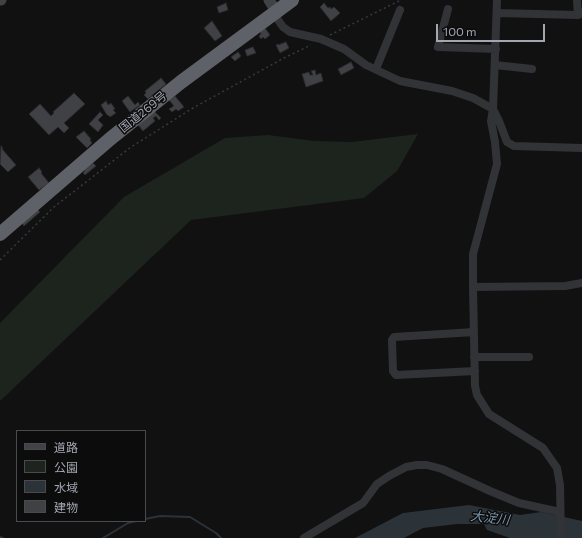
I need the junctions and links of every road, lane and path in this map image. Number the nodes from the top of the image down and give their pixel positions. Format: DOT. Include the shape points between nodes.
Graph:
graph roads {
  1 [pos="292,0"];
  2 [pos="401,0"];
  3 [pos="497,0"];
  4 [pos="577,0"];
  5 [pos="273,5"];
  6 [pos="448,9"];
  7 [pos="400,10"];
  8 [pos="497,13"];
  9 [pos="580,14"];
  10 [pos="322,39"];
  11 [pos="496,49"];
  12 [pos="495,65"];
  13 [pos="532,69"];
  14 [pos="376,70"];
  15 [pos="493,109"];
  16 [pos="582,148"];
  17 [pos="0,234"];
  18 [pos="0,260"];
  19 [pos="582,283"];
  20 [pos="473,287"];
  21 [pos="474,332"];
  22 [pos="474,357"];
  23 [pos="529,357"];
  24 [pos="475,372"];
  25 [pos="560,512"];
  26 [pos="304,538"];
  27 [pos="560,538"];
  1 -- 5 [label="highway, 国道269号"];
  2 -- 10 [label="path"];
  3 -- 8 [label="street"];
  4 -- 9 [label="street"];
  5 -- 10 [label="street" via="276,17 290,32"];
  5 -- 17 [label="highway, 国道269号" via="110,139"];
  6 -- 11 [label="street" via="438,47"];
  7 -- 14 [label="street"];
  8 -- 9 [label="street"];
  8 -- 11 [label="street"];
  10 -- 14 [label="street" via="344,49"];
  10 -- 18 [label="path" via="193,108 131,147 54,207"];
  11 -- 12 [label="street"];
  12 -- 13 [label="street"];
  12 -- 15 [label="street"];
  14 -- 15 [label="street" via="400,81 452,91 473,98"];
  15 -- 16 [label="street" via="507,142 514,146"];
  15 -- 20 [label="street" via="491,122 497,164 473,254"];
  19 -- 20 [label="street" via="565,286"];
  20 -- 21 [label="street"];
  21 -- 22 [label="street"];
  21 -- 24 [label="street" via="394,337 392,340 393,371 396,375"];
  22 -- 23 [label="street"];
  22 -- 24 [label="street"];
  24 -- 25 [label="street" via="477,395 489,414 543,448 557,468"];
  25 -- 26 [label="street" via="519,503 442,469 417,465 406,467 389,476 377,484 363,503"];
  25 -- 27 [label="street"];
}
